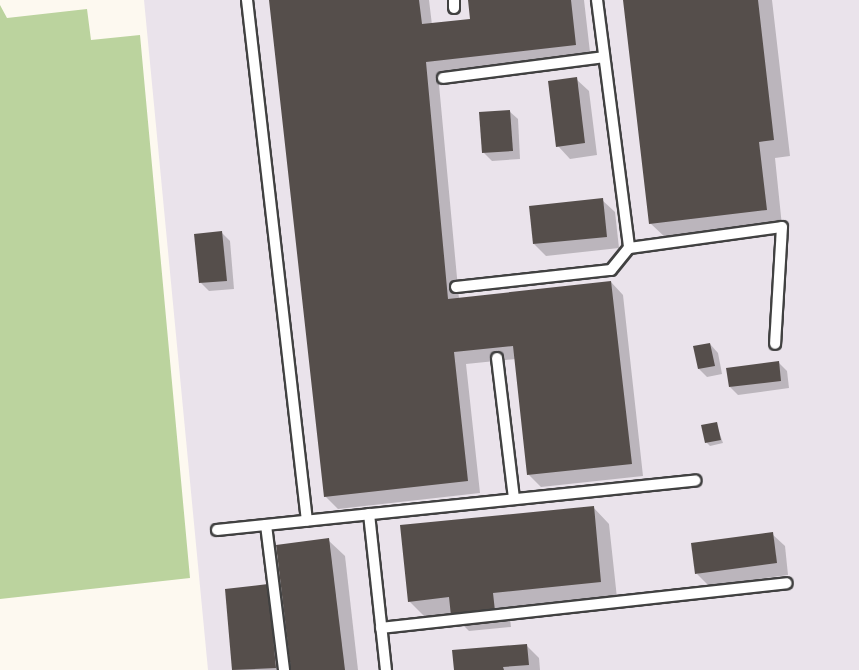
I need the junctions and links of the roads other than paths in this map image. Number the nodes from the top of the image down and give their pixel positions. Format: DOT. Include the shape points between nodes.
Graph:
graph roads {
  1 [pos="247,0"];
  2 [pos="597,0"];
  3 [pos="604,57"];
  4 [pos="443,78"];
  5 [pos="629,248"];
  6 [pos="456,287"];
  7 [pos="775,344"];
  8 [pos="497,358"];
  9 [pos="695,481"];
  10 [pos="514,499"];
  11 [pos="369,514"];
  12 [pos="307,521"];
  13 [pos="266,525"];
  14 [pos="217,530"];
  15 [pos="788,583"];
  16 [pos="381,628"];
  17 [pos="284,670"];
  18 [pos="386,670"];
  1 -- 12 [label="lane"];
  2 -- 3 [label="lane"];
  3 -- 4 [label="lane"];
  3 -- 5 [label="lane"];
  5 -- 6 [label="lane" via="611,270"];
  5 -- 7 [label="lane" via="782,227"];
  8 -- 10 [label="lane"];
  9 -- 10 [label="lane"];
  10 -- 11 [label="lane"];
  11 -- 12 [label="lane"];
  11 -- 16 [label="lane"];
  12 -- 13 [label="lane"];
  13 -- 14 [label="lane"];
  13 -- 17 [label="lane"];
  15 -- 16 [label="lane"];
  16 -- 18 [label="lane"];
}
